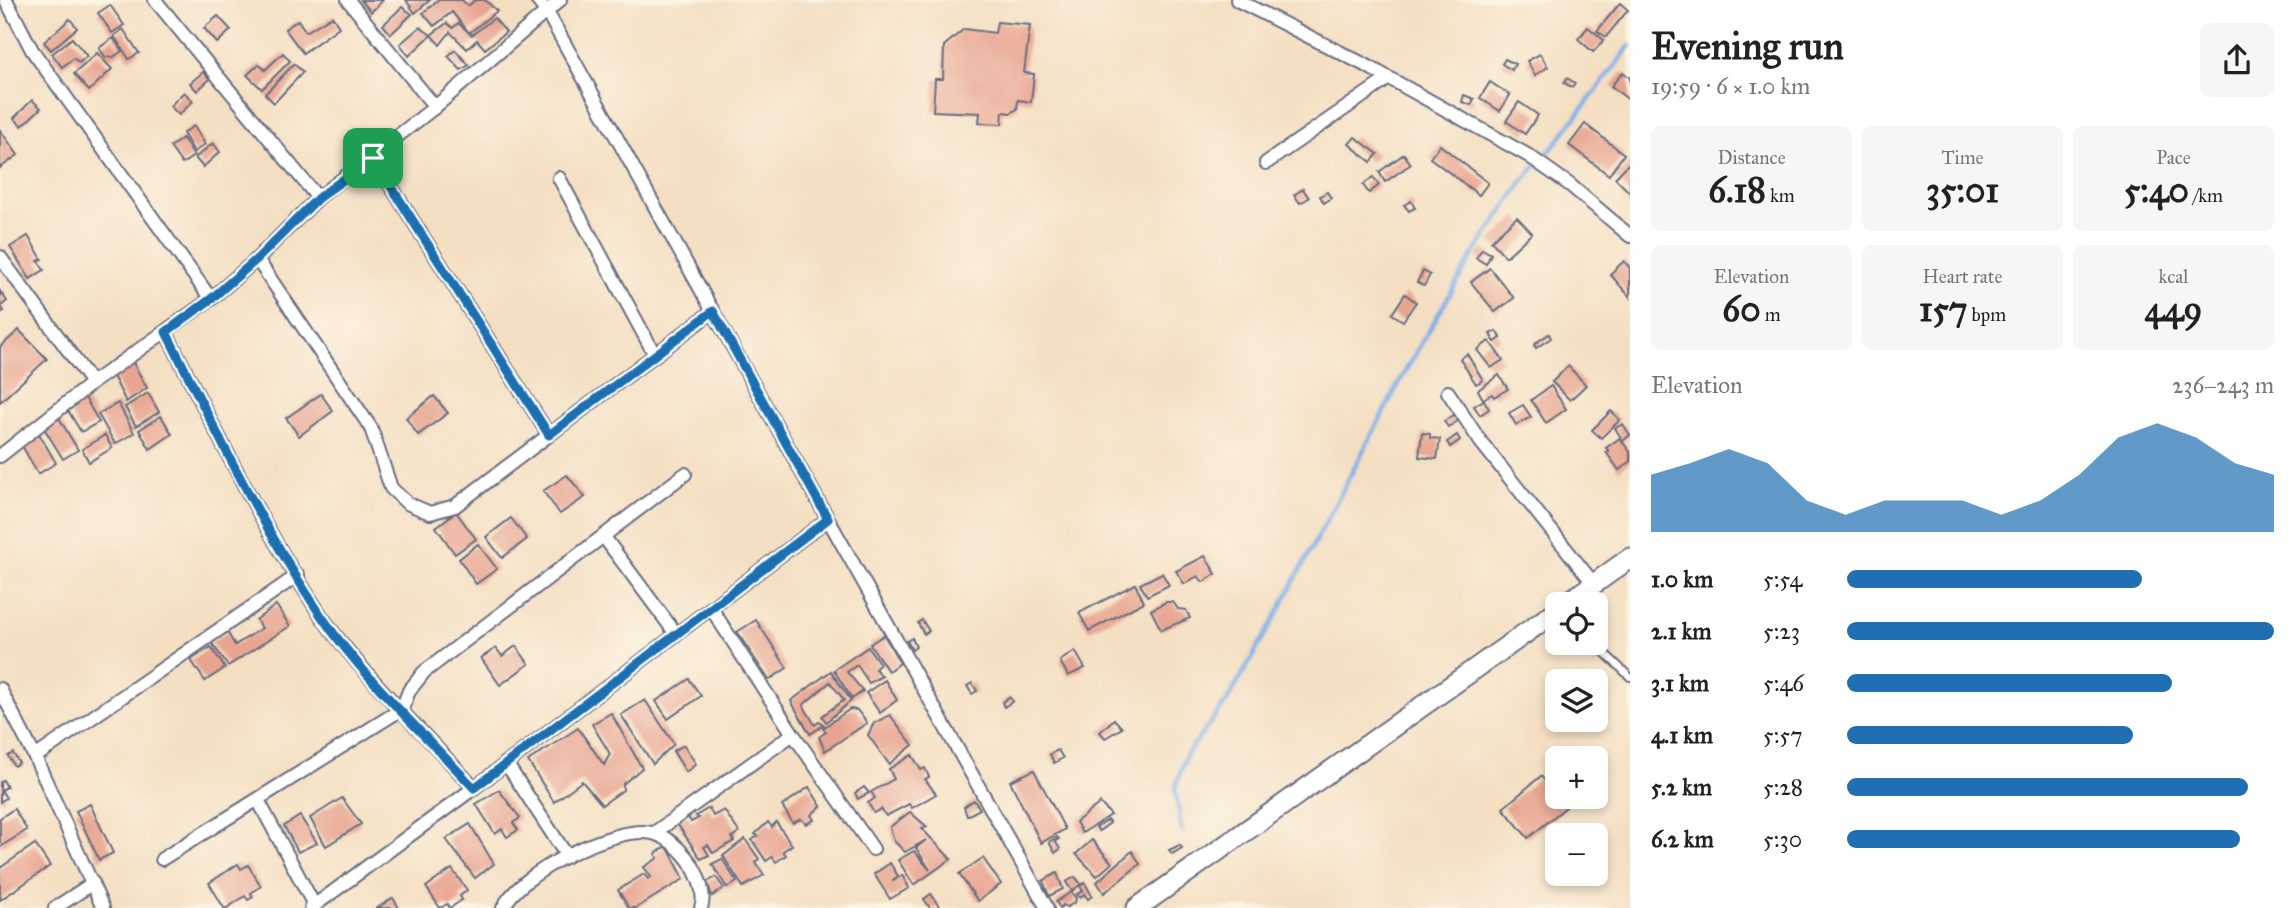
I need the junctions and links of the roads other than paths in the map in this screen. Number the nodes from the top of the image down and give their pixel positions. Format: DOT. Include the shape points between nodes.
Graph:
graph roads {
  1 [pos="6,0"];
  2 [pos="155,0"];
  3 [pos="348,0"];
  4 [pos="537,0"];
  5 [pos="560,0"];
  6 [pos="1237,0"];
  7 [pos="547,12"];
  8 [pos="1389,78"];
  9 [pos="435,107"];
  10 [pos="373,158"];
  11 [pos="1266,163"];
  12 [pos="559,178"];
  13 [pos="318,198"];
  14 [pos="1630,236"];
  15 [pos="0,257"];
  16 [pos="257,259"];
  17 [pos="211,299"];
  18 [pos="713,311"];
  19 [pos="166,332"];
  20 [pos="654,355"];
  21 [pos="92,383"];
  22 [pos="1448,392"];
  23 [pos="549,435"];
  24 [pos="0,456"];
  25 [pos="685,474"];
  26 [pos="828,519"];
  27 [pos="604,537"];
  28 [pos="1630,558"];
  29 [pos="298,575"];
  30 [pos="1594,584"];
  31 [pos="1583,592"];
  32 [pos="711,608"];
  33 [pos="1545,619"];
  34 [pos="676,634"];
  35 [pos="1607,655"];
  36 [pos="1630,677"];
  37 [pos="0,689"];
  38 [pos="402,709"];
  39 [pos="793,734"];
  40 [pos="35,757"];
  41 [pos="506,763"];
  42 [pos="474,788"];
  43 [pos="258,800"];
  44 [pos="654,833"];
  45 [pos="873,849"];
  46 [pos="567,856"];
  47 [pos="162,859"];
  48 [pos="93,883"];
  49 [pos="313,907"];
  50 [pos="55,908"];
  51 [pos="103,908"];
  52 [pos="503,908"];
  53 [pos="701,908"];
  54 [pos="1047,908"];
  55 [pos="1136,908"];
  1 -- 17 [label="street" via="32,50"];
  2 -- 13 [label="street"];
  3 -- 9 [label="street"];
  4 -- 7 [label="street"];
  5 -- 7 [label="street"];
  6 -- 8 [label="street"];
  7 -- 9 [label="street"];
  7 -- 18 [label="street"];
  8 -- 11 [label="street"];
  8 -- 14 [label="street" via="1549,168"];
  9 -- 10 [label="street"];
  10 -- 13 [label="street"];
  10 -- 23 [label="street"];
  12 -- 20 [label="street"];
  13 -- 16 [label="street"];
  15 -- 21 [label="street"];
  16 -- 17 [label="street"];
  16 -- 23 [label="street" via="371,428 391,488 407,503 430,513 455,506"];
  17 -- 19 [label="street"];
  18 -- 20 [label="street"];
  18 -- 26 [label="street"];
  19 -- 21 [label="street"];
  19 -- 29 [label="street" via="246,491"];
  20 -- 23 [label="street"];
  21 -- 24 [label="street"];
  22 -- 30 [label="street" via="1480,441"];
  25 -- 27 [label="street"];
  26 -- 32 [label="street"];
  26 -- 54 [label="street"];
  27 -- 34 [label="street"];
  27 -- 38 [label="street" via="424,673"];
  28 -- 30 [label="main road"];
  29 -- 38 [label="street" via="323,617"];
  29 -- 40 [label="street"];
  30 -- 31 [label="main road"];
  32 -- 34 [label="street"];
  32 -- 39 [label="street"];
  33 -- 55 [label="main road"];
  34 -- 41 [label="street"];
  35 -- 36 [label="lane"];
  37 -- 40 [label="street"];
  38 -- 42 [label="street"];
  38 -- 43 [label="street"];
  39 -- 44 [label="street"];
  39 -- 45 [label="street"];
  40 -- 48 [label="street"];
  41 -- 42 [label="street"];
  41 -- 46 [label="street"];
  42 -- 49 [label="street"];
  43 -- 47 [label="street"];
  43 -- 49 [label="street"];
  44 -- 46 [label="street" via="629,831"];
  44 -- 53 [label="street" via="674,845 694,869 704,900"];
  46 -- 52 [label="street" via="537,873"];
  48 -- 50 [label="street"];
  48 -- 51 [label="street"];
}
